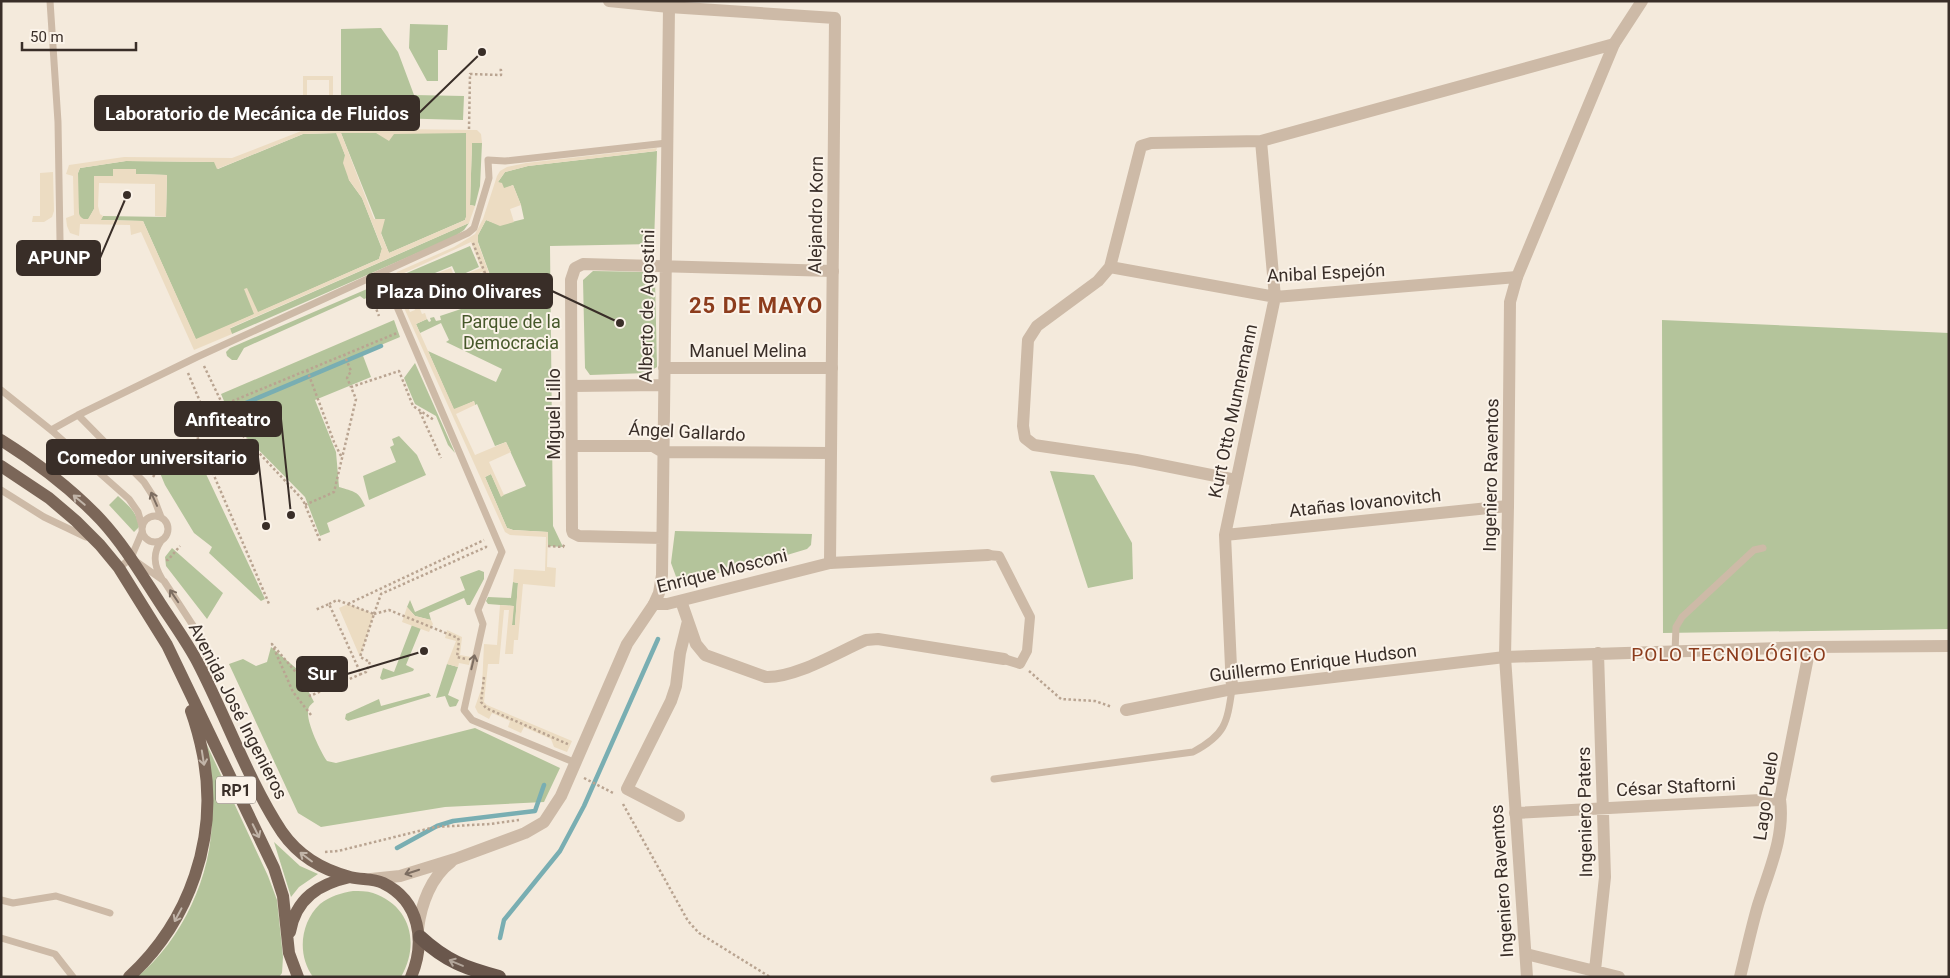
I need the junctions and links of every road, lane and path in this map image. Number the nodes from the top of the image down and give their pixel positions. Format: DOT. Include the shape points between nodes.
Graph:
graph roads {
  1 [pos="50,1"];
  2 [pos="609,1"];
  3 [pos="1642,1"];
  4 [pos="669,7"];
  5 [pos="1614,44"];
  6 [pos="499,70"];
  7 [pos="469,129"];
  8 [pos="1262,141"];
  9 [pos="667,143"];
  10 [pos="60,240"];
  11 [pos="472,240"];
  12 [pos="665,265"];
  13 [pos="1110,267"];
  14 [pos="833,271"];
  15 [pos="383,274"];
  16 [pos="1517,277"];
  17 [pos="365,282"];
  18 [pos="491,288"];
  19 [pos="1275,297"];
  20 [pos="379,316"];
  21 [pos="397,332"];
  22 [pos="344,354"];
  23 [pos="200,363"];
  24 [pos="664,368"];
  25 [pos="832,368"];
  26 [pos="186,369"];
  27 [pos="307,370"];
  28 [pos="663,385"];
  29 [pos="572,386"];
  30 [pos="351,387"];
  31 [pos="1,390"];
  32 [pos="223,405"];
  33 [pos="419,410"];
  34 [pos="78,415"];
  35 [pos="228,416"];
  36 [pos="209,423"];
  37 [pos="440,424"];
  38 [pos="51,430"];
  39 [pos="1,440"];
  40 [pos="200,445"];
  41 [pos="572,446"];
  42 [pos="663,452"];
  43 [pos="830,453"];
  44 [pos="342,458"];
  45 [pos="441,458"];
  46 [pos="1,466"];
  47 [pos="1236,480"];
  48 [pos="150,481"];
  49 [pos="1,490"];
  50 [pos="305,505"];
  51 [pos="1508,506"];
  52 [pos="161,516"];
  53 [pos="142,529"];
  54 [pos="1225,535"];
  55 [pos="662,538"];
  56 [pos="161,541"];
  57 [pos="98,542"];
  58 [pos="321,543"];
  59 [pos="548,546"];
  60 [pos="563,547"];
  61 [pos="1763,548"];
  62 [pos="988,554"];
  63 [pos="131,558"];
  64 [pos="830,563"];
  65 [pos="119,568"];
  66 [pos="164,581"];
  67 [pos="374,592"];
  68 [pos="381,594"];
  69 [pos="681,601"];
  70 [pos="269,604"];
  71 [pos="329,604"];
  72 [pos="348,604"];
  73 [pos="654,604"];
  74 [pos="315,610"];
  75 [pos="374,614"];
  76 [pos="688,622"];
  77 [pos="167,645"];
  78 [pos="1949,646"];
  79 [pos="1810,647"];
  80 [pos="1675,652"];
  81 [pos="1598,653"];
  82 [pos="1505,657"];
  83 [pos="1004,659"];
  84 [pos="474,660"];
  85 [pos="1020,664"];
  86 [pos="361,674"];
  87 [pos="210,688"];
  88 [pos="1232,689"];
  89 [pos="1126,710"];
  90 [pos="311,714"];
  91 [pos="581,750"];
  92 [pos="581,767"];
  93 [pos="994,779"];
  94 [pos="611,792"];
  95 [pos="623,794"];
  96 [pos="1780,799"];
  97 [pos="1604,808"];
  98 [pos="1515,813"];
  99 [pos="678,816"];
  100 [pos="524,819"];
  101 [pos="301,853"];
  102 [pos="455,858"];
  103 [pos="350,877"];
  104 [pos="368,879"];
  105 [pos="1,900"];
  106 [pos="110,913"];
  107 [pos="419,933"];
  108 [pos="1,938"];
  109 [pos="288,941"];
  110 [pos="1526,954"];
  111 [pos="290,970"];
  112 [pos="1595,970"];
  113 [pos="1615,976"];
  114 [pos="73,977"];
  115 [pos="129,977"];
  116 [pos="298,977"];
  117 [pos="411,977"];
  118 [pos="499,977"];
  119 [pos="770,977"];
  120 [pos="1527,977"];
  121 [pos="1740,977"];
  1 -- 10 [label="lane" via="58,122"];
  2 -- 4 [label="street"];
  3 -- 5 [label="street, Ingeniero Raventos"];
  4 -- 9 [label="street, Alberto de Agostini"];
  4 -- 14 [label="street, Alejandro Korn" via="836,18"];
  5 -- 8 [label="street"];
  5 -- 16 [label="street, Ingeniero Raventos"];
  6 -- 7 [label="path" via="501,75 470,74"];
  8 -- 13 [label="street" via="1151,143 1141,146"];
  8 -- 19 [label="street, Kurt Otto Munnemann"];
  9 -- 12 [label="street, Alberto de Agostini"];
  9 -- 15 [label="lane" via="505,161 488,160 488,178 474,228 461,238"];
  11 -- 18 [label="path"];
  12 -- 14 [label="street"];
  12 -- 24 [label="street, Alberto de Agostini"];
  12 -- 29 [label="street, Miguel Lillo" via="583,264 575,268 571,280"];
  13 -- 19 [label="street, Anibal Espejón"];
  13 -- 47 [label="street" via="1098,281 1037,326 1028,340 1023,426 1026,438 1034,445 1136,460"];
  14 -- 25 [label="street, Alejandro Korn"];
  15 -- 17 [label="lane"];
  15 -- 84 [label="lane" via="502,552 478,610 482,624"];
  16 -- 19 [label="street, Anibal Espejón"];
  16 -- 51 [label="street, Ingeniero Raventos" via="1510,302"];
  17 -- 20 [label="path"];
  17 -- 34 [label="lane" via="197,357"];
  19 -- 47 [label="street, Kurt Otto Munnemann"];
  21 -- 22 [label="path"];
  22 -- 27 [label="path"];
  22 -- 30 [label="path" via="351,371 347,378"];
  23 -- 32 [label="path"];
  24 -- 25 [label="street, Manuel Melina"];
  24 -- 28 [label="street, Alberto de Agostini"];
  25 -- 43 [label="street, Alejandro Korn"];
  26 -- 36 [label="path"];
  27 -- 32 [label="path"];
  27 -- 44 [label="path"];
  28 -- 29 [label="street"];
  28 -- 42 [label="street, Alberto de Agostini"];
  29 -- 41 [label="street, Miguel Lillo"];
  30 -- 33 [label="path" via="399,371 413,406"];
  30 -- 44 [label="path" via="356,399"];
  31 -- 38 [label="lane"];
  32 -- 35 [label="path"];
  33 -- 37 [label="path"];
  33 -- 45 [label="path"];
  34 -- 38 [label="lane"];
  52 -- 34 [label="lane, one-way" via="149,489"];
  35 -- 36 [label="path"];
  35 -- 50 [label="path"];
  36 -- 40 [label="path" via="194,429"];
  38 -- 53 [label="lane" via="129,498 138,512"];
  63 -- 39 [label="main road, Avenida José Ingenieros / RP1, one-way" via="87,507"];
  40 -- 48 [label="path" via="192,448 196,457 155,474"];
  40 -- 70 [label="path"];
  41 -- 42 [label="street, Ángel Gallardo" via="653,446"];
  41 -- 55 [label="street, Miguel Lillo" via="573,533 579,536"];
  42 -- 43 [label="street, Ángel Gallardo"];
  42 -- 55 [label="street, Alberto de Agostini"];
  43 -- 64 [label="street, Alejandro Korn"];
  44 -- 50 [label="path" via="334,492"];
  46 -- 57 [label="main road, Avenida José Ingenieros / RP1" via="49,498"];
  47 -- 54 [label="street, Kurt Otto Munnemann"];
  49 -- 57 [label="lane" via="44,517"];
  50 -- 58 [label="path"];
  51 -- 54 [label="street, Atañas Iovanovitch"];
  51 -- 82 [label="street, Ingeniero Raventos"];
  52 -- 53 [label="lane" via="149,516"];
  52 -- 56 [label="lane" via="168,526 167,535"];
  53 -- 56 [label="lane" via="149,541"];
  53 -- 63 [label="lane"];
  54 -- 88 [label="street, Kurt Otto Munnemann"];
  55 -- 73 [label="street, Alberto de Agostini" via="662,575"];
  56 -- 66 [label="lane" via="155,564"];
  57 -- 65 [label="main road, Avenida José Ingenieros / RP1"];
  59 -- 60 [label="path"];
  61 -- 80 [label="lane" via="1754,550 1682,617 1676,627"];
  62 -- 64 [label="street, Enrique Mosconi"];
  62 -- 85 [label="street" via="999,556 1030,617 1027,651"];
  63 -- 65 [label="lane"];
  63 -- 66 [label="lane"];
  63 -- 87 [label="main road, Avenida José Ingenieros / RP1" via="186,643"];
  64 -- 69 [label="street, Enrique Mosconi"];
  65 -- 77 [label="main road, Avenida José Ingenieros / RP1"];
  87 -- 66 [label="lane, one-way" via="205,644"];
  67 -- 68 [label="path"];
  67 -- 68 [label="path" via="485,539 486,547"];
  67 -- 72 [label="path"];
  68 -- 75 [label="path"];
  69 -- 73 [label="street, Enrique Mosconi"];
  69 -- 76 [label="street"];
  71 -- 72 [label="path" via="337,600"];
  71 -- 74 [label="path"];
  71 -- 86 [label="path"];
  72 -- 75 [label="path"];
  73 -- 91 [label="street, Enrique Mosconi" via="627,644"];
  75 -- 84 [label="path" via="389,610 458,638 457,657"];
  75 -- 86 [label="path" via="360,657 370,662 366,672"];
  76 -- 83 [label="street" via="696,644 705,655 766,677 792,673 866,640 878,639"];
  76 -- 95 [label="street" via="671,701"];
  77 -- 109 [label="main road, Avenida José Ingenieros / RP1, one-way" via="274,868 283,896"];
  77 -- 115 [label="main road, one-way" via="204,757 207,816 204,843 194,881 172,925"];
  78 -- 79 [label="street, Guillermo Enrique Hudson"];
  79 -- 80 [label="street, Guillermo Enrique Hudson"];
  79 -- 96 [label="street, Lago Puelo"];
  80 -- 81 [label="street, Guillermo Enrique Hudson"];
  81 -- 82 [label="street, Guillermo Enrique Hudson"];
  81 -- 97 [label="street, Ingeniero Paters"];
  82 -- 88 [label="street, Guillermo Enrique Hudson"];
  82 -- 98 [label="street, Ingeniero Raventos"];
  83 -- 85 [label="street"];
  84 -- 91 [label="path" via="486,663 481,702 486,708"];
  92 -- 84 [label="lane, one-way" via="472,720 464,710"];
  85 -- 89 [label="path" via="1061,699 1095,701"];
  86 -- 90 [label="path" via="310,696 305,683 272,644 293,692"];
  87 -- 101 [label="main road, Avenida José Ingenieros / RP1" via="267,808"];
  88 -- 89 [label="street, Guillermo Enrique Hudson"];
  88 -- 93 [label="lane" via="1228,715 1221,732 1193,752"];
  91 -- 92 [label="street, Enrique Mosconi"];
  92 -- 94 [label="path" via="583,778"];
  92 -- 102 [label="street, Enrique Mosconi" via="544,822 525,833"];
  95 -- 99 [label="street"];
  95 -- 119 [label="path" via="688,922"];
  96 -- 97 [label="street, César Staftorni"];
  96 -- 121 [label="street, Lago Puelo" via="1779,841"];
  97 -- 98 [label="street, César Staftorni"];
  97 -- 112 [label="street, Ingeniero Paters" via="1605,877"];
  98 -- 110 [label="street, Ingeniero Raventos"];
  100 -- 101 [label="path" via="434,827 338,851"];
  103 -- 101 [label="main road, Avenida José Ingenieros / RP1, one-way" via="315,863"];
  102 -- 104 [label="street, Enrique Mosconi, one-way" via="400,876"];
  102 -- 107 [label="street, Enrique Mosconi" via="443,868 431,887 422,907"];
  103 -- 104 [label="main road, Avenida José Ingenieros / RP1"];
  103 -- 109 [label="main road, Avenida José Ingenieros / RP1" via="331,881 307,898 292,922"];
  104 -- 107 [label="main road, Avenida José Ingenieros / RP1" via="395,891 406,902 414,914"];
  105 -- 106 [label="lane" via="13,903 56,896"];
  107 -- 117 [label="main road, RP1" via="418,957"];
  118 -- 107 [label="highway, one-way" via="448,959"];
  108 -- 114 [label="lane" via="55,954"];
  109 -- 111 [label="main road, Avenida José Ingenieros / RP1"];
  110 -- 112 [label="street"];
  110 -- 120 [label="street, Ingeniero Raventos"];
  111 -- 116 [label="main road, Avenida José Ingenieros / RP1"];
  112 -- 113 [label="street"];
}
